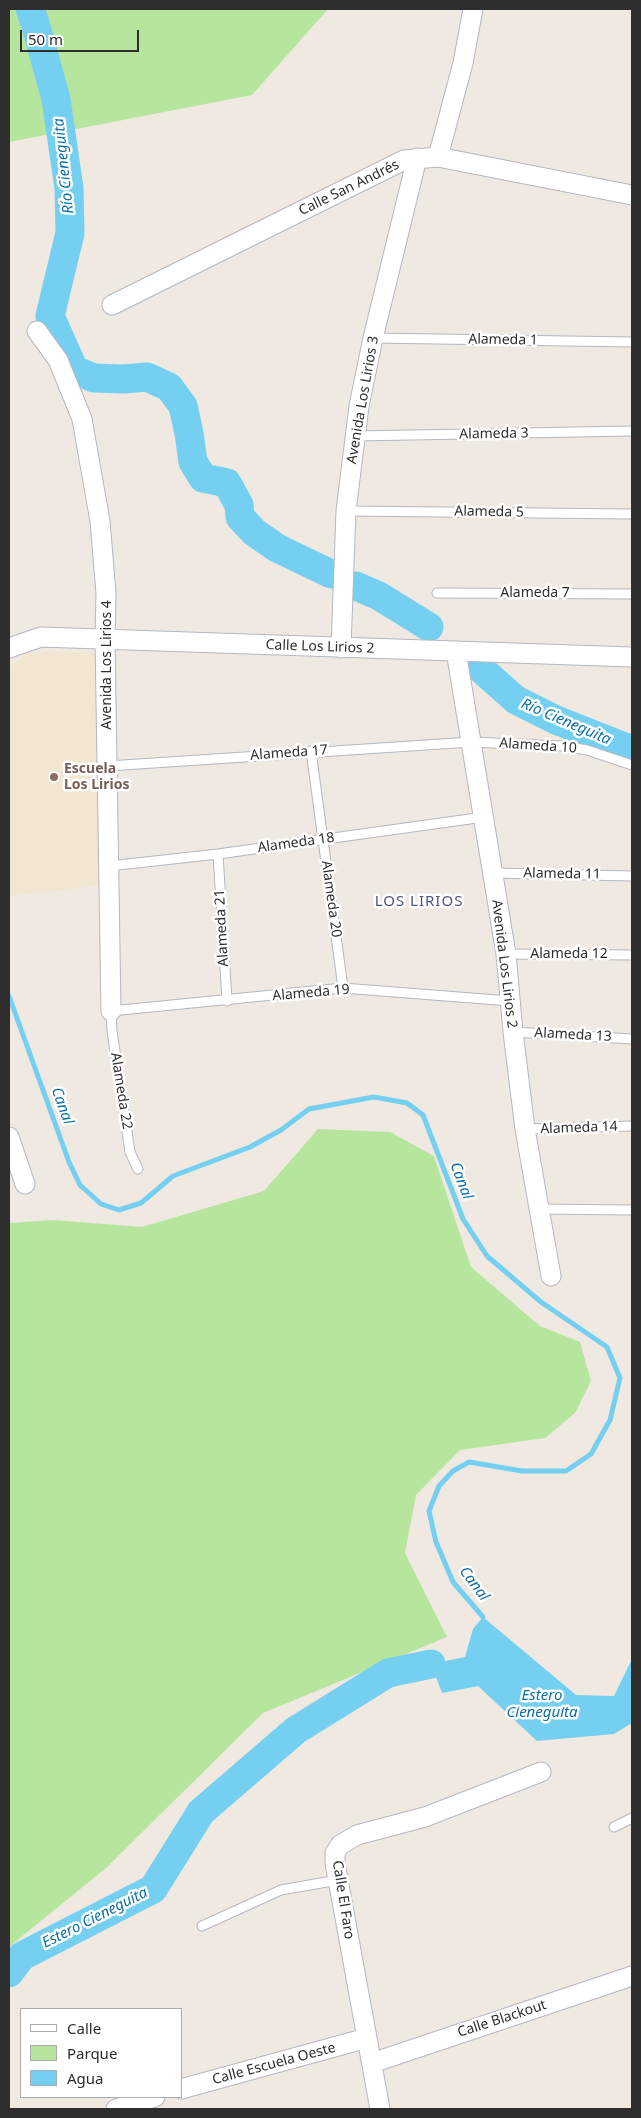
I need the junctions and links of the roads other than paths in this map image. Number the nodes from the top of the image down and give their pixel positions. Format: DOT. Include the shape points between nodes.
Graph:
graph roads {
  1 [pos="473,9"];
  2 [pos="438,157"];
  3 [pos="417,158"];
  4 [pos="632,195"];
  5 [pos="112,305"];
  6 [pos="37,331"];
  7 [pos="373,338"];
  8 [pos="632,342"];
  9 [pos="632,431"];
  10 [pos="355,436"];
  11 [pos="346,511"];
  12 [pos="632,514"];
  13 [pos="437,593"];
  14 [pos="632,594"];
  15 [pos="105,638"];
  16 [pos="9,648"];
  17 [pos="341,648"];
  18 [pos="456,651"];
  19 [pos="632,657"];
  20 [pos="471,742"];
  21 [pos="311,751"];
  22 [pos="632,765"];
  23 [pos="108,766"];
  24 [pos="484,817"];
  25 [pos="323,838"];
  26 [pos="218,854"];
  27 [pos="109,866"];
  28 [pos="492,873"];
  29 [pos="632,876"];
  30 [pos="506,954"];
  31 [pos="632,954"];
  32 [pos="343,988"];
  33 [pos="510,1000"];
  34 [pos="227,1001"];
  35 [pos="111,1011"];
  36 [pos="513,1032"];
  37 [pos="632,1039"];
  38 [pos="632,1126"];
  39 [pos="525,1129"];
  40 [pos="9,1137"];
  41 [pos="138,1169"];
  42 [pos="25,1184"];
  43 [pos="539,1209"];
  44 [pos="632,1210"];
  45 [pos="551,1276"];
  46 [pos="541,1772"];
  47 [pos="632,1818"];
  48 [pos="614,1827"];
  49 [pos="338,1880"];
  50 [pos="202,1926"];
  51 [pos="632,1976"];
  52 [pos="367,2038"];
  53 [pos="372,2063"];
  54 [pos="182,2089"];
  55 [pos="152,2098"];
  56 [pos="116,2109"];
  57 [pos="380,2109"];
  1 -- 2 [label="street" via="464,63"];
  2 -- 3 [label="street, Calle San Andrés"];
  2 -- 4 [label="street, Calle San Andrés"];
  3 -- 5 [label="street, Calle San Andrés" via="404,160"];
  3 -- 7 [label="street, Avenida Los Lirios 3"];
  6 -- 15 [label="street, Avenida Los Lirios 4" via="58,360 82,419 100,521 106,593"];
  7 -- 8 [label="lane, Alameda 1"];
  7 -- 10 [label="street, Avenida Los Lirios 3"];
  9 -- 10 [label="lane, Alameda 3"];
  10 -- 11 [label="street, Avenida Los Lirios 3"];
  11 -- 12 [label="lane, Alameda 5"];
  11 -- 17 [label="street, Avenida Los Lirios 3"];
  13 -- 14 [label="lane, Alameda 7"];
  15 -- 16 [label="street, Calle Los Lirios 2" via="41,637"];
  15 -- 17 [label="street, Calle Los Lirios 2"];
  15 -- 23 [label="street, Avenida Los Lirios 4"];
  17 -- 18 [label="street, Calle Los Lirios 2"];
  18 -- 19 [label="street, Calle Los Lirios 2"];
  18 -- 20 [label="street, Avenida Los Lirios 2"];
  20 -- 21 [label="lane, Alameda 17"];
  20 -- 22 [label="lane, Alameda 10" via="563,746 587,750"];
  20 -- 24 [label="street, Avenida Los Lirios 2"];
  21 -- 23 [label="lane, Alameda 17"];
  21 -- 25 [label="lane, Alameda 20"];
  23 -- 27 [label="street, Avenida Los Lirios 4"];
  24 -- 25 [label="lane, Alameda 18"];
  24 -- 28 [label="street, Avenida Los Lirios 2"];
  25 -- 26 [label="lane, Alameda 18"];
  25 -- 32 [label="lane, Alameda 20"];
  26 -- 27 [label="lane, Alameda 18"];
  26 -- 34 [label="lane, Alameda 21"];
  27 -- 35 [label="street, Avenida Los Lirios 4"];
  28 -- 29 [label="lane, Alameda 11"];
  28 -- 30 [label="street, Avenida Los Lirios 2"];
  30 -- 31 [label="lane, Alameda 12"];
  30 -- 33 [label="street, Avenida Los Lirios 2"];
  32 -- 33 [label="lane, Alameda 19"];
  32 -- 34 [label="lane, Alameda 19"];
  33 -- 36 [label="street, Avenida Los Lirios 2"];
  34 -- 35 [label="lane, Alameda 19"];
  35 -- 41 [label="lane, Alameda 22" via="130,1152"];
  36 -- 37 [label="lane, Alameda 13"];
  36 -- 39 [label="street, Avenida Los Lirios 2"];
  38 -- 39 [label="lane, Alameda 14"];
  39 -- 43 [label="street, Avenida Los Lirios 2"];
  40 -- 42 [label="street"];
  43 -- 44 [label="lane"];
  43 -- 45 [label="street, Avenida Los Lirios 2"];
  46 -- 49 [label="street, Calle El Faro" via="425,1817 347,1840 335,1853"];
  47 -- 48 [label="lane"];
  49 -- 50 [label="lane" via="281,1890"];
  49 -- 52 [label="street, Calle El Faro"];
  51 -- 53 [label="street, Calle Blackout"];
  52 -- 53 [label="street, Calle El Faro"];
  52 -- 54 [label="street, Calle Escuela Oeste"];
  53 -- 57 [label="street, Calle El Faro"];
  55 -- 56 [label="street"];
}
